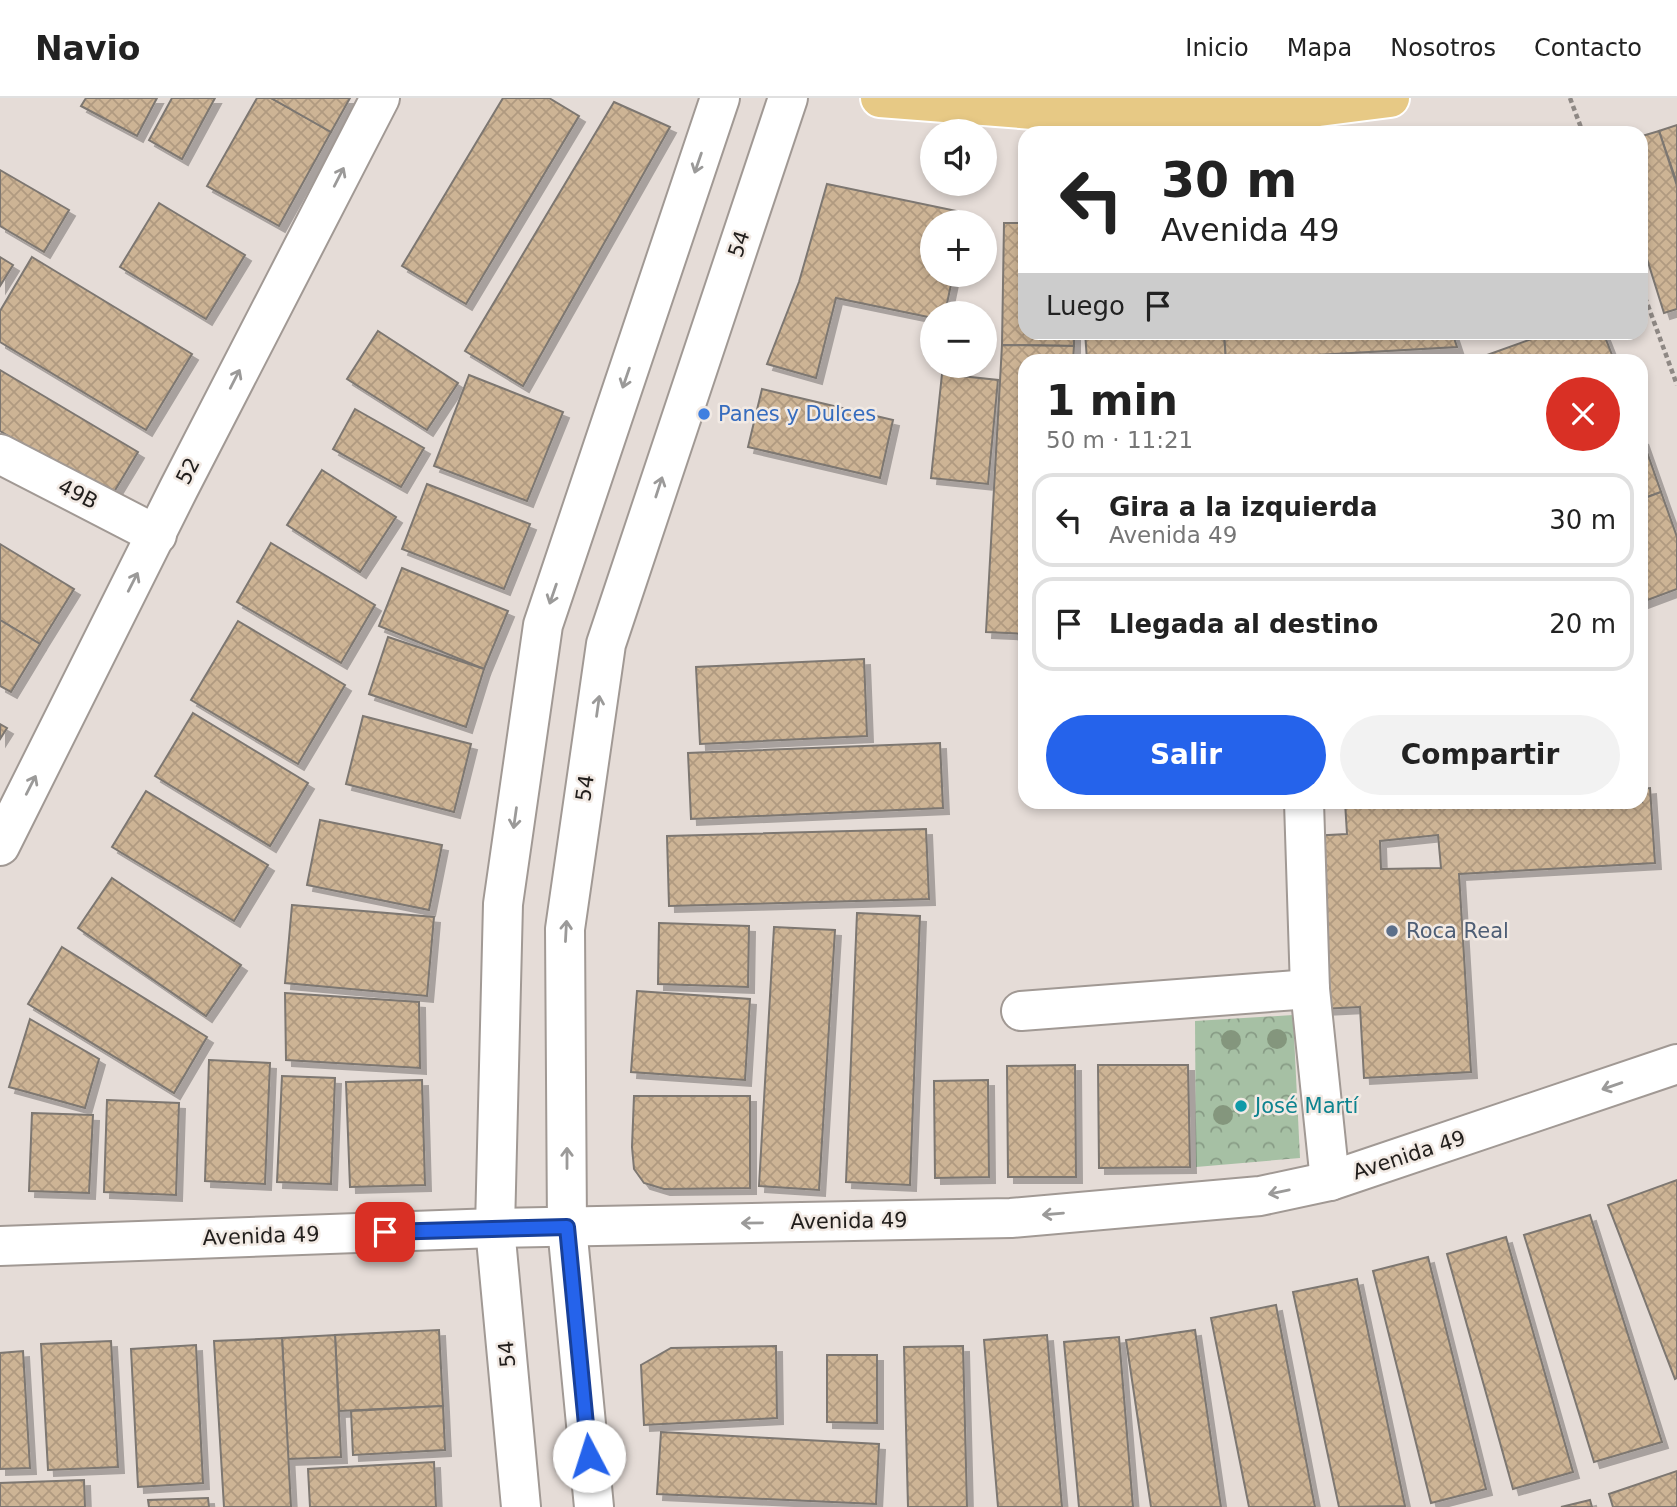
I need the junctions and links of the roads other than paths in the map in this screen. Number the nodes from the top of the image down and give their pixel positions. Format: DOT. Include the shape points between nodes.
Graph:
graph roads {
  1 [pos="380,98"];
  2 [pos="720,98"];
  3 [pos="788,98"];
  4 [pos="880,98"];
  5 [pos="1390,98"];
  6 [pos="1318,103"];
  7 [pos="0,454"];
  8 [pos="156,534"];
  9 [pos="1304,809"];
  10 [pos="0,846"];
  11 [pos="1310,989"];
  12 [pos="1021,1011"];
  13 [pos="1677,1064"];
  14 [pos="1330,1181"];
  15 [pos="567,1227"];
  16 [pos="495,1228"];
  17 [pos="0,1246"];
  18 [pos="521,1507"];
  19 [pos="594,1507"];
  8 -- 1 [label="street, 52, one-way"];
  2 -- 16 [label="street, 54, one-way" via="543,625 503,904"];
  15 -- 3 [label="street, 54, one-way" via="565,929 606,644"];
  4 -- 6 [label="main road" via="1123,117"];
  5 -- 6 [label="main road"];
  7 -- 8 [label="street, 49B"];
  10 -- 8 [label="street, 52, one-way"];
  9 -- 11 [label="street"];
  11 -- 12 [label="street"];
  11 -- 14 [label="street"];
  13 -- 14 [label="street, Avenida 49, one-way"];
  14 -- 15 [label="street, Avenida 49, one-way" via="1260,1196 1011,1218"];
  15 -- 16 [label="street, Avenida 49"];
  15 -- 19 [label="street, 54"];
  16 -- 17 [label="street, Avenida 49"];
  16 -- 18 [label="street, 54"];
}
